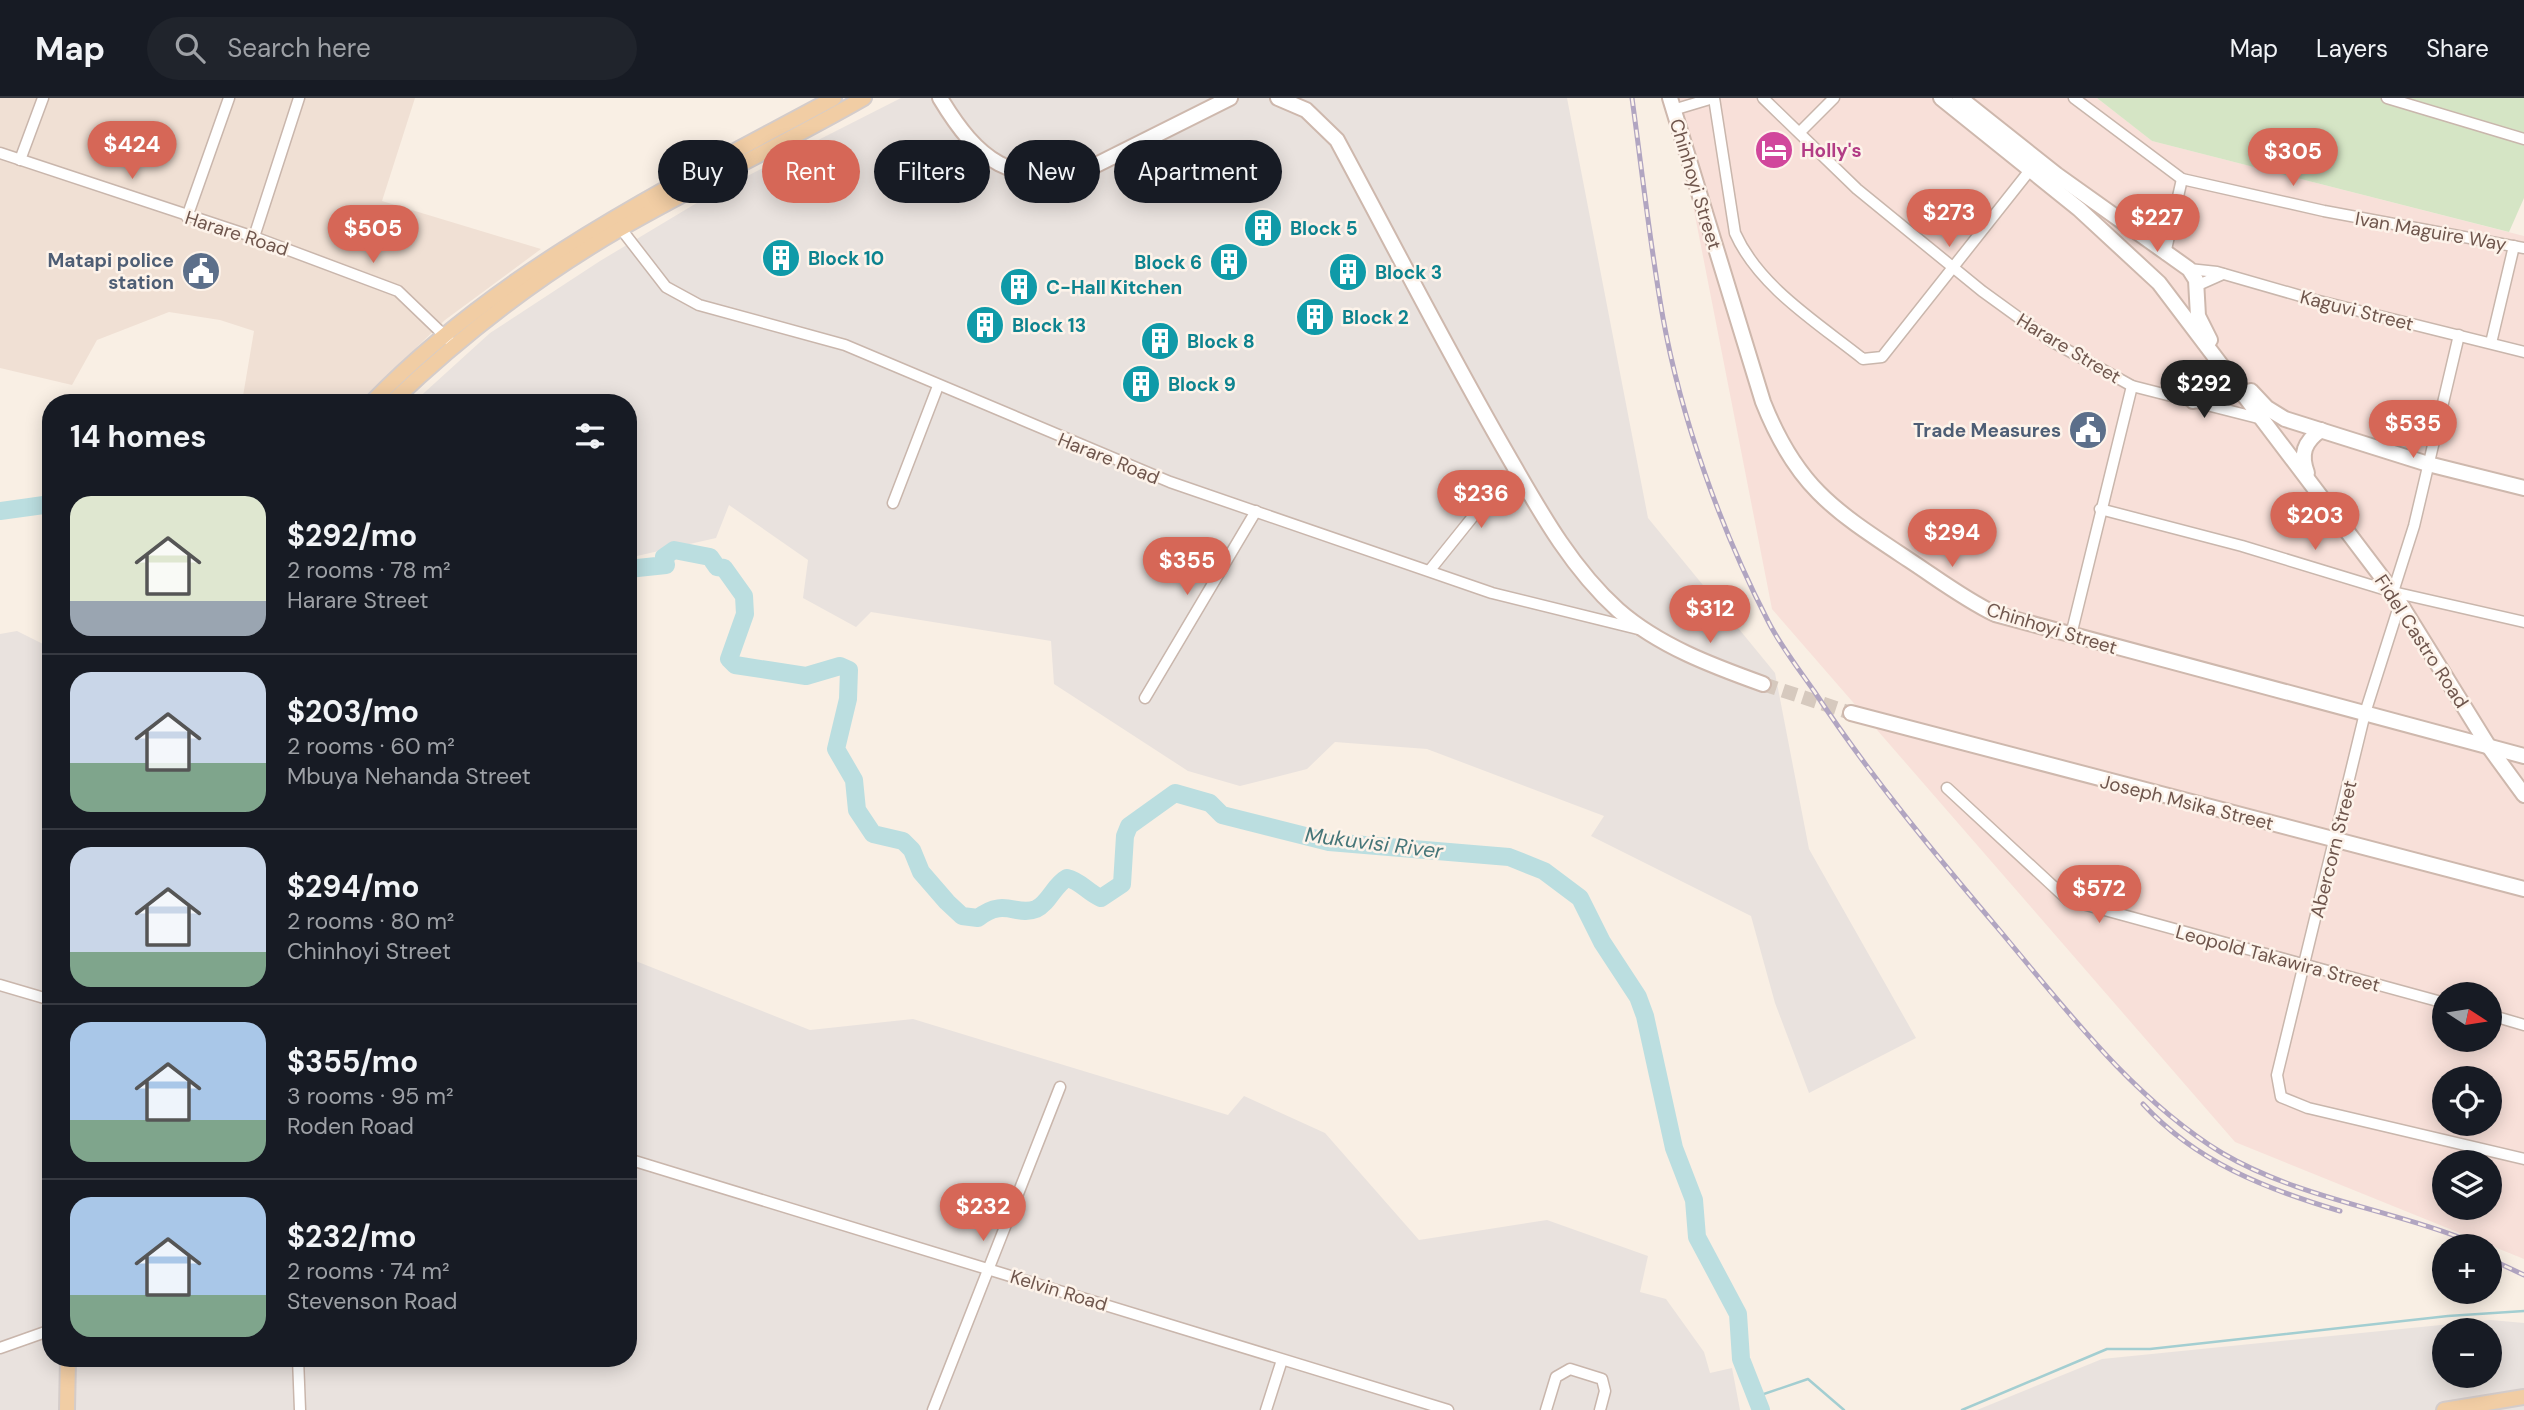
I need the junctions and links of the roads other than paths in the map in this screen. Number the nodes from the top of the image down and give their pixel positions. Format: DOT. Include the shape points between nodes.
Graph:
graph roads {
  1 [pos="43,98"];
  2 [pos="299,98"];
  3 [pos="834,98"];
  4 [pos="864,98"];
  5 [pos="940,98"];
  6 [pos="1230,98"];
  7 [pos="1278,98"];
  8 [pos="1713,98"];
  9 [pos="1763,98"];
  10 [pos="1834,98"];
  11 [pos="1941,98"];
  12 [pos="1960,98"];
  13 [pos="2074,98"];
  14 [pos="2387,98"];
  15 [pos="225,99"];
  16 [pos="1671,104"];
  17 [pos="1800,132"];
  18 [pos="2524,139"];
  19 [pos="0,153"];
  20 [pos="20,160"];
  21 [pos="2035,164"];
  22 [pos="2182,179"];
  23 [pos="187,217"];
  24 [pos="617,223"];
  25 [pos="254,237"];
  26 [pos="2519,247"];
  27 [pos="2165,254"];
  28 [pos="2184,266"];
  29 [pos="1954,268"];
  30 [pos="2224,274"];
  31 [pos="2159,283"];
  32 [pos="2196,291"];
  33 [pos="2172,303"];
  34 [pos="2459,335"];
  35 [pos="450,341"];
  36 [pos="2491,344"];
  37 [pos="2524,352"];
  38 [pos="2213,357"];
  39 [pos="938,386"];
  40 [pos="2132,386"];
  41 [pos="382,394"];
  42 [pos="400,394"];
  43 [pos="2193,401"];
  44 [pos="2280,417"];
  45 [pos="2262,419"];
  46 [pos="2321,430"];
  47 [pos="2428,464"];
  48 [pos="2307,475"];
  49 [pos="1522,479"];
  50 [pos="2524,488"];
  51 [pos="892,503"];
  52 [pos="2101,509"];
  53 [pos="1256,511"];
  54 [pos="1430,570"];
  55 [pos="2397,598"];
  56 [pos="2524,622"];
  57 [pos="1646,631"];
  58 [pos="2071,635"];
  59 [pos="1763,684"];
  60 [pos="1145,698"];
  61 [pos="1852,713"];
  62 [pos="2365,713"];
  63 [pos="2489,747"];
  64 [pos="2524,756"];
  65 [pos="1947,788"];
  66 [pos="2524,795"];
  67 [pos="2335,840"];
  68 [pos="2524,889"];
  69 [pos="2305,966"];
  70 [pos="0,985"];
  71 [pos="42,997"];
  72 [pos="2432,1000"];
  73 [pos="2502,1019"];
  74 [pos="2524,1024"];
  75 [pos="1060,1087"];
  76 [pos="2524,1159"];
  77 [pos="637,1162"];
  78 [pos="990,1268"];
  79 [pos="42,1333"];
  80 [pos="0,1348"];
  81 [pos="1282,1360"];
  82 [pos="68,1367"];
  83 [pos="298,1367"];
  84 [pos="2524,1397"];
  85 [pos="2524,1404"];
  86 [pos="67,1410"];
  87 [pos="300,1410"];
  88 [pos="933,1410"];
  89 [pos="1266,1410"];
  90 [pos="1448,1410"];
  91 [pos="1546,1410"];
  92 [pos="1600,1410"];
  93 [pos="2444,1410"];
  94 [pos="2508,1410"];
  1 -- 20 [label="street"];
  2 -- 25 [label="street"];
  3 -- 24 [label="main road"];
  4 -- 24 [label="main road"];
  5 -- 6 [label="street" via="975,148 998,164 1034,175 1063,175 1086,170"];
  7 -- 49 [label="street" via="1306,110 1337,140"];
  8 -- 16 [label="street"];
  8 -- 29 [label="street" via="1735,233 1742,249 1792,303 1863,359 1882,357"];
  9 -- 17 [label="street, Harare Street"];
  10 -- 17 [label="street"];
  11 -- 21 [label="street, Fidel Castro Road"];
  12 -- 21 [label="street, Fidel Castro Road"];
  13 -- 22 [label="street, Ivan Maguire Way"];
  14 -- 18 [label="street"];
  15 -- 23 [label="street"];
  16 -- 58 [label="street, Chinhoyi Street" via="1763,402 1793,464 1814,490 1856,526 1961,597 1995,614"];
  17 -- 29 [label="street, Harare Street" via="1857,189"];
  19 -- 20 [label="street, Harare Road"];
  20 -- 23 [label="street, Harare Road"];
  21 -- 27 [label="street, Fidel Castro Road"];
  21 -- 29 [label="street"];
  21 -- 31 [label="street, Fidel Castro Road"];
  22 -- 26 [label="street, Ivan Maguire Way"];
  22 -- 27 [label="street"];
  23 -- 25 [label="street, Harare Road"];
  24 -- 35 [label="main road" via="508,285"];
  24 -- 39 [label="street, Harare Road" via="654,275 682,298 845,345"];
  25 -- 35 [label="street, Harare Road" via="398,291"];
  26 -- 36 [label="street"];
  27 -- 28 [label="street, Fidel Castro Road"];
  28 -- 30 [label="street, Kaguvi Street"];
  28 -- 31 [label="street" via="2168,269"];
  28 -- 32 [label="street"];
  29 -- 40 [label="street, Harare Street" via="2052,341"];
  30 -- 32 [label="street"];
  30 -- 34 [label="street, Kaguvi Street"];
  31 -- 33 [label="street, Fidel Castro Road"];
  32 -- 33 [label="street"];
  32 -- 44 [label="street" via="2201,325 2210,341 2260,401"];
  33 -- 38 [label="street, Fidel Castro Road"];
  34 -- 36 [label="street, Kaguvi Street"];
  34 -- 47 [label="street, Abercorn Street"];
  35 -- 41 [label="main road"];
  35 -- 42 [label="main road"];
  36 -- 37 [label="street, Kaguvi Street"];
  38 -- 43 [label="street" via="2226,390 2218,397"];
  38 -- 45 [label="street, Fidel Castro Road"];
  39 -- 51 [label="street"];
  39 -- 53 [label="street, Harare Road" via="1152,475"];
  40 -- 43 [label="street, Harare Street"];
  40 -- 52 [label="street"];
  43 -- 45 [label="street, Harare Street"];
  44 -- 45 [label="street, Harare Street"];
  44 -- 46 [label="street, Harare Street"];
  45 -- 48 [label="street, Fidel Castro Road"];
  46 -- 47 [label="street, Harare Street"];
  46 -- 48 [label="street" via="2304,449"];
  47 -- 50 [label="street, Harare Street"];
  47 -- 55 [label="street, Abercorn Street"];
  48 -- 55 [label="street, Fidel Castro Road"];
  49 -- 54 [label="street" via="1475,514"];
  49 -- 57 [label="street" via="1589,582"];
  52 -- 55 [label="street" via="2242,546"];
  52 -- 58 [label="street"];
  53 -- 54 [label="street, Harare Road"];
  53 -- 60 [label="street"];
  54 -- 57 [label="street, Harare Road" via="1492,593"];
  55 -- 56 [label="street"];
  55 -- 62 [label="street, Abercorn Street"];
  55 -- 63 [label="street, Fidel Castro Road"];
  57 -- 59 [label="street" via="1707,664"];
  58 -- 62 [label="street, Chinhoyi Street"];
  61 -- 67 [label="street, Joseph Msika Street"];
  62 -- 63 [label="street, Chinhoyi Street"];
  62 -- 67 [label="street, Abercorn Street"];
  63 -- 64 [label="street, Chinhoyi Street"];
  63 -- 66 [label="street, Fidel Castro Road"];
  65 -- 69 [label="street, Leopold Takawira Street" via="2068,900"];
  67 -- 68 [label="street, Joseph Msika Street"];
  67 -- 69 [label="street, Abercorn Street"];
  69 -- 72 [label="street, Leopold Takawira Street"];
  69 -- 76 [label="street, Abercorn Street" via="2277,1075 2281,1097 2308,1108"];
  70 -- 71 [label="street"];
  73 -- 74 [label="street"];
  75 -- 78 [label="street"];
  77 -- 78 [label="street, Kelvin Road"];
  78 -- 81 [label="street, Kelvin Road"];
  78 -- 88 [label="street"];
  79 -- 80 [label="street"];
  81 -- 89 [label="street"];
  81 -- 90 [label="street, Kelvin Road"];
  82 -- 86 [label="main road"];
  83 -- 87 [label="street"];
  84 -- 93 [label="main road"];
  85 -- 94 [label="main road"];
  91 -- 92 [label="street" via="1556,1377 1570,1369 1602,1379 1605,1391"];
}
